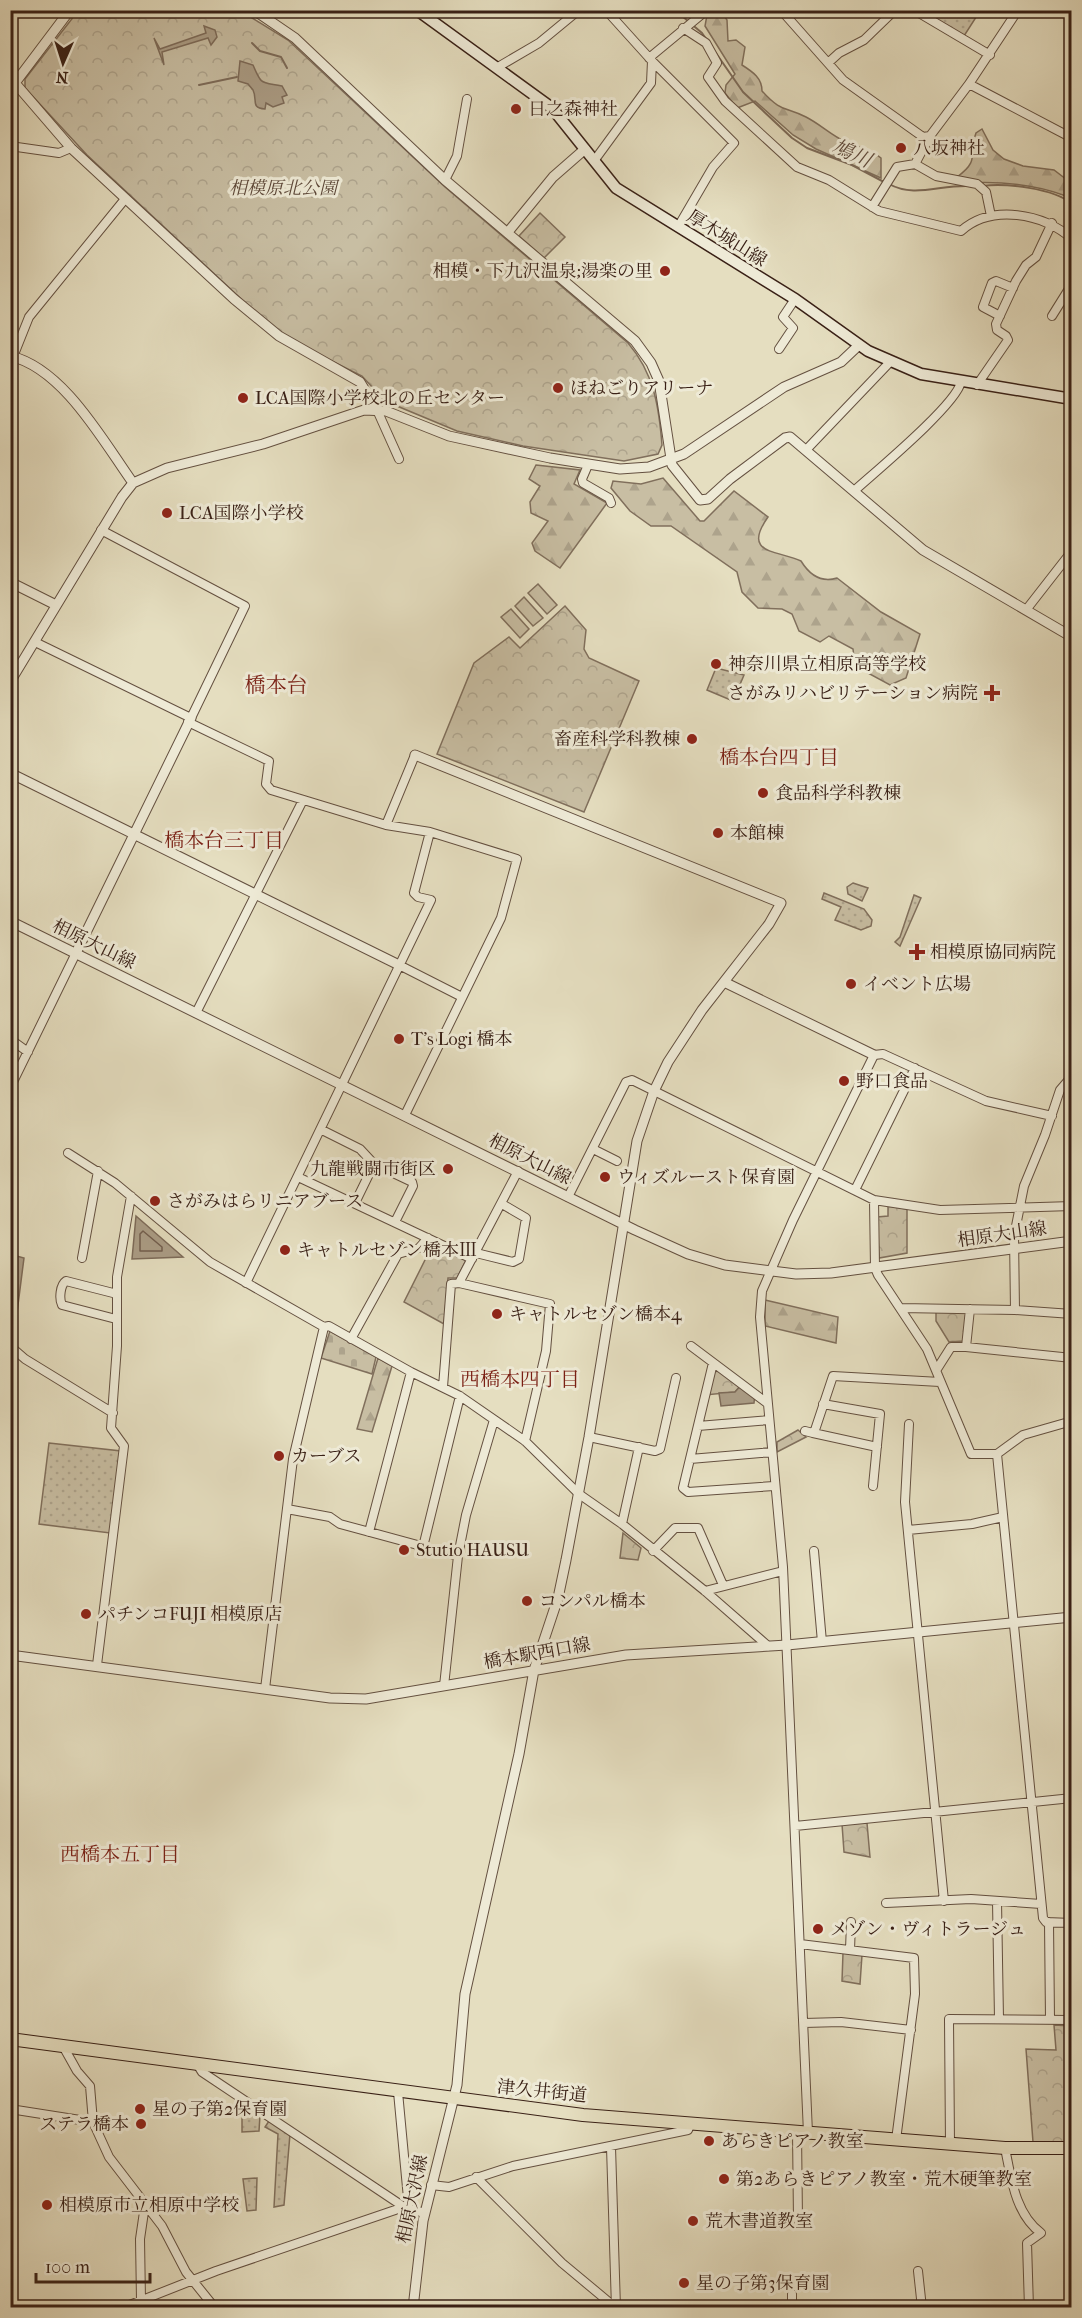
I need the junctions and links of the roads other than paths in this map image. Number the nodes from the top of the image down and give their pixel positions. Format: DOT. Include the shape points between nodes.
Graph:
graph roads {
  1 [pos="70,10"];
  2 [pos="254,10"];
  3 [pos="417,10"];
  4 [pos="579,10"];
  5 [pos="606,10"];
  6 [pos="707,10"];
  7 [pos="781,10"];
  8 [pos="895,10"];
  9 [pos="914,10"];
  10 [pos="1018,10"];
  11 [pos="684,27"];
  12 [pos="990,55"];
  13 [pos="650,60"];
  14 [pos="828,63"];
  15 [pos="498,67"];
  16 [pos="12,82"];
  17 [pos="969,84"];
  18 [pos="467,99"];
  19 [pos="930,136"];
  20 [pos="1071,138"];
  21 [pos="10,146"];
  22 [pos="71,148"];
  23 [pos="585,149"];
  24 [pos="594,161"];
  25 [pos="915,164"];
  26 [pos="445,180"];
  27 [pos="125,199"];
  28 [pos="872,207"];
  29 [pos="991,216"];
  30 [pos="1052,223"];
  31 [pos="678,227"];
  32 [pos="508,232"];
  33 [pos="1071,239"];
  34 [pos="1071,284"];
  35 [pos="1013,288"];
  36 [pos="795,299"];
  37 [pos="1000,316"];
  38 [pos="1052,316"];
  39 [pos="859,345"];
  40 [pos="779,349"];
  41 [pos="12,356"];
  42 [pos="890,362"];
  43 [pos="961,382"];
  44 [pos="977,385"];
  45 [pos="1070,397"];
  46 [pos="377,410"];
  47 [pos="806,450"];
  48 [pos="399,459"];
  49 [pos="670,461"];
  50 [pos="588,465"];
  51 [pos="133,483"];
  52 [pos="854,491"];
  53 [pos="611,503"];
  54 [pos="101,530"];
  55 [pos="1071,551"];
  56 [pos="10,582"];
  57 [pos="56,605"];
  58 [pos="1026,610"];
  59 [pos="1071,637"];
  60 [pos="35,642"];
  61 [pos="10,682"];
  62 [pos="190,720"];
  63 [pos="415,755"];
  64 [pos="10,773"];
  65 [pos="303,800"];
  66 [pos="386,825"];
  67 [pos="430,832"];
  68 [pos="135,833"];
  69 [pos="255,892"];
  70 [pos="10,921"];
  71 [pos="76,953"];
  72 [pos="399,965"];
  73 [pos="724,982"];
  74 [pos="462,997"];
  75 [pos="196,1013"];
  76 [pos="10,1039"];
  77 [pos="28,1052"];
  78 [pos="874,1055"];
  79 [pos="915,1068"];
  80 [pos="1071,1076"];
  81 [pos="11,1084"];
  82 [pos="343,1084"];
  83 [pos="654,1091"];
  84 [pos="405,1115"];
  85 [pos="1052,1116"];
  86 [pos="322,1130"];
  87 [pos="593,1149"];
  88 [pos="68,1153"];
  89 [pos="617,1161"];
  90 [pos="374,1164"];
  91 [pos="98,1171"];
  92 [pos="817,1171"];
  93 [pos="518,1172"];
  94 [pos="298,1177"];
  95 [pos="855,1191"];
  96 [pos="131,1196"];
  97 [pos="568,1197"];
  98 [pos="874,1200"];
  99 [pos="355,1203"];
  100 [pos="502,1204"];
  101 [pos="1071,1206"];
  102 [pos="1020,1208"];
  103 [pos="395,1222"];
  104 [pos="622,1223"];
  105 [pos="428,1238"];
  106 [pos="1071,1241"];
  107 [pos="1014,1249"];
  108 [pos="474,1256"];
  109 [pos="82,1258"];
  110 [pos="875,1268"];
  111 [pos="770,1273"];
  112 [pos="246,1283"];
  113 [pos="459,1283"];
  114 [pos="117,1294"];
  115 [pos="901,1308"];
  116 [pos="970,1309"];
  117 [pos="1015,1310"];
  118 [pos="1071,1314"];
  119 [pos="117,1319"];
  120 [pos="324,1327"];
  121 [pos="351,1339"];
  122 [pos="10,1346"];
  123 [pos="691,1346"];
  124 [pos="966,1347"];
  125 [pos="1071,1358"];
  126 [pos="713,1363"];
  127 [pos="937,1369"];
  128 [pos="411,1372"];
  129 [pos="676,1377"];
  130 [pos="940,1382"];
  131 [pos="443,1387"];
  132 [pos="460,1396"];
  133 [pos="767,1403"];
  134 [pos="823,1404"];
  135 [pos="113,1413"];
  136 [pos="494,1420"];
  137 [pos="769,1420"];
  138 [pos="1071,1421"];
  139 [pos="909,1424"];
  140 [pos="698,1426"];
  141 [pos="590,1437"];
  142 [pos="525,1441"];
  143 [pos="639,1447"];
  144 [pos="877,1447"];
  145 [pos="772,1452"];
  146 [pos="997,1454"];
  147 [pos="690,1459"];
  148 [pos="774,1486"];
  149 [pos="873,1486"];
  150 [pos="579,1494"];
  151 [pos="287,1509"];
  152 [pos="1003,1517"];
  153 [pos="622,1524"];
  154 [pos="908,1530"];
  155 [pos="369,1532"];
  156 [pos="423,1547"];
  157 [pos="653,1551"];
  158 [pos="814,1551"];
  159 [pos="458,1556"];
  160 [pos="783,1571"];
  161 [pos="723,1585"];
  162 [pos="705,1590"];
  163 [pos="1071,1617"];
  164 [pos="1014,1623"];
  165 [pos="918,1632"];
  166 [pos="822,1642"];
  167 [pos="787,1645"];
  168 [pos="768,1646"];
  169 [pos="10,1654"];
  170 [pos="97,1665"];
  171 [pos="534,1670"];
  172 [pos="444,1686"];
  173 [pos="265,1689"];
  174 [pos="1071,1798"];
  175 [pos="1032,1802"];
  176 [pos="935,1812"];
  177 [pos="795,1826"];
  178 [pos="944,1901"];
  179 [pos="997,1901"];
  180 [pos="886,1903"];
  181 [pos="1041,1904"];
  182 [pos="851,1922"];
  183 [pos="1049,1922"];
  184 [pos="1071,1923"];
  185 [pos="800,1944"];
  186 [pos="850,1950"];
  187 [pos="999,2019"];
  188 [pos="1050,2020"];
  189 [pos="1071,2020"];
  190 [pos="804,2023"];
  191 [pos="911,2030"];
  192 [pos="10,2039"];
  193 [pos="63,2046"];
  194 [pos="197,2064"];
  195 [pos="398,2092"];
  196 [pos="452,2099"];
  197 [pos="10,2109"];
  198 [pos="93,2122"];
  199 [pos="691,2123"];
  200 [pos="802,2132"];
  201 [pos="896,2140"];
  202 [pos="950,2144"];
  203 [pos="611,2147"];
  204 [pos="1005,2148"];
  205 [pos="1071,2148"];
  206 [pos="476,2177"];
  207 [pos="431,2185"];
  208 [pos="145,2205"];
  209 [pos="406,2208"];
  210 [pos="425,2213"];
  211 [pos="798,2220"];
  212 [pos="918,2271"];
  213 [pos="192,2280"];
  214 [pos="792,2294"];
  215 [pos="141,2300"];
  216 [pos="122,2307"];
  217 [pos="215,2307"];
  218 [pos="413,2307"];
  219 [pos="616,2307"];
  220 [pos="792,2307"];
  221 [pos="922,2307"];
  222 [pos="1029,2307"];
  1 -- 16 [label="street"];
  2 -- 26 [label="street" via="304,46"];
  3 -- 15 [label="main road, 厚木城山線"];
  4 -- 15 [label="street" via="539,44"];
  5 -- 13 [label="street"];
  6 -- 11 [label="street"];
  7 -- 14 [label="street"];
  8 -- 14 [label="street" via="864,40"];
  9 -- 12 [label="street"];
  10 -- 12 [label="street"];
  11 -- 13 [label="street"];
  11 -- 28 [label="street" via="706,43 717,63 708,75 709,80 724,101 759,135 797,167 829,180"];
  12 -- 17 [label="street"];
  13 -- 24 [label="street" via="651,83"];
  13 -- 31 [label="street" via="734,144 713,166"];
  14 -- 19 [label="street" via="843,80 920,136"];
  15 -- 23 [label="main road, 厚木城山線" via="552,108"];
  16 -- 22 [label="street"];
  17 -- 19 [label="street"];
  17 -- 20 [label="street"];
  18 -- 26 [label="street" via="457,156"];
  19 -- 25 [label="street"];
  21 -- 22 [label="street" via="59,153"];
  22 -- 27 [label="street"];
  23 -- 24 [label="main road, 厚木城山線"];
  23 -- 32 [label="street" via="553,177"];
  24 -- 31 [label="main road, 厚木城山線" via="616,188"];
  25 -- 28 [label="street" via="899,165"];
  25 -- 29 [label="street" via="936,176 981,187"];
  26 -- 32 [label="street"];
  27 -- 41 [label="street" via="37,306"];
  27 -- 46 [label="street" via="279,336 360,382"];
  28 -- 29 [label="street" via="962,231 973,221"];
  29 -- 30 [label="street"];
  30 -- 33 [label="street"];
  30 -- 35 [label="street" via="1036,257 1026,265"];
  31 -- 36 [label="main road, 厚木城山線"];
  32 -- 49 [label="street" via="629,335 646,355 663,397"];
  34 -- 38 [label="street"];
  35 -- 37 [label="street"];
  35 -- 37 [label="street" via="992,283 983,307"];
  36 -- 39 [label="main road, 厚木城山線"];
  36 -- 40 [label="street" via="782,319 792,330"];
  37 -- 44 [label="street" via="996,327 1008,340"];
  39 -- 42 [label="main road, 厚木城山線"];
  39 -- 49 [label="street" via="832,367 784,387"];
  41 -- 51 [label="street" via="58,382"];
  42 -- 43 [label="main road, 厚木城山線" via="921,374"];
  42 -- 47 [label="street"];
  43 -- 44 [label="main road, 厚木城山線"];
  43 -- 52 [label="street" via="940,411"];
  44 -- 45 [label="main road, 厚木城山線"];
  46 -- 48 [label="street"];
  46 -- 50 [label="street" via="449,436"];
  46 -- 51 [label="street" via="351,413 282,438 182,463"];
  47 -- 49 [label="street" via="793,439 785,438 703,501"];
  47 -- 52 [label="street"];
  49 -- 50 [label="street" via="634,469"];
  50 -- 53 [label="street" via="582,481"];
  51 -- 54 [label="street"];
  52 -- 58 [label="street" via="923,550"];
  54 -- 57 [label="street"];
  54 -- 62 [label="street" via="245,606"];
  55 -- 58 [label="street"];
  56 -- 57 [label="street"];
  57 -- 60 [label="street"];
  58 -- 59 [label="street"];
  60 -- 61 [label="street"];
  60 -- 62 [label="street"];
  62 -- 65 [label="street" via="269,761 267,787"];
  62 -- 68 [label="street"];
  63 -- 66 [label="street"];
  63 -- 73 [label="street, 相原大沢線" via="781,903"];
  64 -- 68 [label="street"];
  65 -- 66 [label="street"];
  65 -- 69 [label="street"];
  66 -- 67 [label="street"];
  67 -- 72 [label="street" via="414,893 431,900"];
  67 -- 74 [label="street" via="518,861 501,918"];
  68 -- 69 [label="street"];
  68 -- 71 [label="street"];
  69 -- 72 [label="street"];
  69 -- 75 [label="street"];
  70 -- 71 [label="street, 相原大山線"];
  71 -- 75 [label="street, 相原大山線"];
  71 -- 77 [label="street"];
  72 -- 74 [label="street"];
  72 -- 82 [label="street"];
  73 -- 78 [label="street"];
  73 -- 83 [label="street, 相原大沢線" via="684,1036"];
  74 -- 84 [label="street"];
  75 -- 82 [label="street, 相原大山線"];
  76 -- 77 [label="street"];
  77 -- 81 [label="street"];
  78 -- 79 [label="street" via="884,1054"];
  78 -- 92 [label="street"];
  79 -- 85 [label="street" via="986,1101"];
  79 -- 95 [label="street"];
  80 -- 85 [label="street" via="1060,1090"];
  82 -- 84 [label="street, 相原大山線"];
  82 -- 86 [label="street"];
  83 -- 87 [label="street" via="627,1080"];
  83 -- 92 [label="street"];
  83 -- 104 [label="street, 相原大沢線" via="637,1141"];
  84 -- 93 [label="street, 相原大山線"];
  85 -- 102 [label="street" via="1024,1186"];
  86 -- 90 [label="street" via="360,1149"];
  86 -- 94 [label="street"];
  87 -- 89 [label="street"];
  87 -- 97 [label="street"];
  88 -- 91 [label="street"];
  90 -- 99 [label="street"];
  90 -- 103 [label="street" via="413,1184"];
  91 -- 96 [label="street"];
  91 -- 109 [label="street"];
  92 -- 95 [label="street"];
  92 -- 111 [label="street"];
  93 -- 97 [label="street, 相原大山線"];
  93 -- 100 [label="street"];
  94 -- 99 [label="street"];
  94 -- 112 [label="street"];
  95 -- 98 [label="street"];
  96 -- 112 [label="street" via="210,1262"];
  96 -- 114 [label="street"];
  97 -- 104 [label="street, 相原大山線"];
  98 -- 102 [label="street" via="940,1210"];
  98 -- 110 [label="street"];
  99 -- 103 [label="street"];
  100 -- 108 [label="street"];
  100 -- 108 [label="street" via="526,1218 519,1259 513,1263"];
  101 -- 102 [label="street"];
  102 -- 107 [label="street"];
  103 -- 105 [label="street"];
  104 -- 111 [label="street, 相原大山線" via="701,1259"];
  104 -- 141 [label="street, 相原大沢線"];
  105 -- 108 [label="street"];
  105 -- 121 [label="street" via="419,1248 398,1254"];
  106 -- 107 [label="street, 相原大山線"];
  107 -- 110 [label="street, 相原大山線"];
  107 -- 117 [label="street"];
  108 -- 113 [label="street"];
  110 -- 111 [label="street, 相原大山線"];
  110 -- 115 [label="street"];
  111 -- 133 [label="street" via="759,1306"];
  112 -- 120 [label="street"];
  113 -- 131 [label="street" via="452,1282 451,1286"];
  113 -- 142 [label="street" via="550,1304 546,1351"];
  114 -- 119 [label="street"];
  114 -- 119 [label="street" via="66,1281 60,1300 62,1305"];
  115 -- 116 [label="street"];
  115 -- 127 [label="street"];
  116 -- 117 [label="street"];
  116 -- 124 [label="street"];
  117 -- 118 [label="street"];
  119 -- 135 [label="street"];
  120 -- 121 [label="street"];
  120 -- 151 [label="street" via="294,1459"];
  121 -- 128 [label="street"];
  122 -- 135 [label="street"];
  123 -- 126 [label="street"];
  124 -- 125 [label="street"];
  124 -- 127 [label="street" via="951,1347"];
  126 -- 133 [label="street"];
  126 -- 140 [label="street"];
  127 -- 130 [label="street"];
  128 -- 131 [label="street"];
  128 -- 155 [label="street"];
  129 -- 143 [label="street" via="660,1449"];
  130 -- 134 [label="street" via="833,1376"];
  130 -- 146 [label="street" via="971,1454"];
  131 -- 132 [label="street"];
  132 -- 136 [label="street"];
  132 -- 156 [label="street"];
  133 -- 137 [label="street"];
  134 -- 144 [label="street" via="879,1412"];
  134 -- 144 [label="street" via="809,1432"];
  135 -- 170 [label="street" via="111,1428 124,1446"];
  136 -- 142 [label="street"];
  136 -- 159 [label="street"];
  137 -- 140 [label="street"];
  137 -- 145 [label="street"];
  138 -- 146 [label="street" via="1023,1435"];
  139 -- 154 [label="street" via="904,1493"];
  140 -- 147 [label="street"];
  141 -- 143 [label="street"];
  141 -- 150 [label="street, 相原大沢線"];
  142 -- 150 [label="street"];
  143 -- 153 [label="street"];
  144 -- 149 [label="street"];
  145 -- 147 [label="street"];
  145 -- 148 [label="street"];
  146 -- 152 [label="street"];
  147 -- 148 [label="street" via="683,1484 688,1492"];
  148 -- 160 [label="street"];
  150 -- 153 [label="street"];
  150 -- 171 [label="street, 相原大沢線" via="558,1598"];
  151 -- 155 [label="street" via="332,1518"];
  151 -- 173 [label="street"];
  152 -- 154 [label="street"];
  152 -- 164 [label="street"];
  153 -- 157 [label="street"];
  154 -- 165 [label="street"];
  155 -- 156 [label="street"];
  156 -- 159 [label="street"];
  157 -- 161 [label="street" via="675,1528 698,1528"];
  157 -- 162 [label="street"];
  158 -- 166 [label="street"];
  159 -- 172 [label="street"];
  160 -- 161 [label="street"];
  160 -- 167 [label="street"];
  161 -- 162 [label="street"];
  162 -- 168 [label="street"];
  163 -- 164 [label="street, 橋本駅西口線"];
  164 -- 165 [label="street, 橋本駅西口線"];
  164 -- 175 [label="street"];
  165 -- 166 [label="street, 橋本駅西口線"];
  165 -- 176 [label="street"];
  166 -- 167 [label="street, 橋本駅西口線"];
  167 -- 168 [label="street, 橋本駅西口線"];
  167 -- 177 [label="street"];
  168 -- 171 [label="street, 橋本駅西口線" via="626,1655"];
  169 -- 170 [label="street, 橋本駅西口線"];
  170 -- 173 [label="street, 橋本駅西口線"];
  171 -- 172 [label="street, 橋本駅西口線"];
  171 -- 196 [label="street, 相原大沢線" via="465,1994 457,2085"];
  172 -- 173 [label="street, 橋本駅西口線" via="349,1699"];
  174 -- 175 [label="street"];
  175 -- 176 [label="street"];
  175 -- 181 [label="street"];
  176 -- 177 [label="street"];
  176 -- 178 [label="street"];
  177 -- 185 [label="street"];
  178 -- 179 [label="street"];
  178 -- 180 [label="street"];
  179 -- 181 [label="street"];
  179 -- 187 [label="street"];
  181 -- 183 [label="street" via="1043,1918"];
  182 -- 186 [label="street"];
  183 -- 184 [label="street"];
  183 -- 188 [label="street"];
  185 -- 186 [label="street"];
  185 -- 190 [label="street"];
  186 -- 191 [label="street" via="914,1958"];
  187 -- 188 [label="street"];
  187 -- 202 [label="street" via="954,2017 948,2021"];
  188 -- 189 [label="street"];
  190 -- 191 [label="street" via="841,2022"];
  190 -- 200 [label="street"];
  191 -- 201 [label="street"];
  192 -- 193 [label="highway, 津久井街道"];
  193 -- 194 [label="highway, 津久井街道"];
  193 -- 198 [label="street" via="90,2086"];
  194 -- 195 [label="highway, 津久井街道"];
  194 -- 209 [label="street" via="202,2072"];
  195 -- 196 [label="highway, 津久井街道"];
  195 -- 209 [label="street"];
  196 -- 199 [label="highway, 津久井街道"];
  196 -- 207 [label="street, 相原大沢線"];
  197 -- 198 [label="street"];
  198 -- 208 [label="street" via="109,2157"];
  199 -- 200 [label="highway, 津久井街道"];
  199 -- 203 [label="street" via="688,2130"];
  200 -- 201 [label="highway, 津久井街道"];
  200 -- 211 [label="street"];
  201 -- 202 [label="highway, 津久井街道"];
  202 -- 204 [label="highway, 津久井街道"];
  203 -- 206 [label="street"];
  203 -- 219 [label="street"];
  204 -- 205 [label="highway, 津久井街道"];
  204 -- 222 [label="street" via="1014,2192 1031,2224 1041,2233 1028,2243"];
  206 -- 207 [label="street" via="449,2187"];
  206 -- 219 [label="street" via="562,2264"];
  207 -- 210 [label="street, 相原大沢線"];
  208 -- 213 [label="street" via="162,2226"];
  208 -- 215 [label="street" via="140,2239"];
  209 -- 210 [label="street"];
  209 -- 213 [label="street"];
  210 -- 218 [label="street, 相原大沢線"];
  212 -- 221 [label="street"];
  213 -- 215 [label="street"];
  213 -- 217 [label="street"];
  214 -- 220 [label="street"];
  215 -- 216 [label="street"];
}
